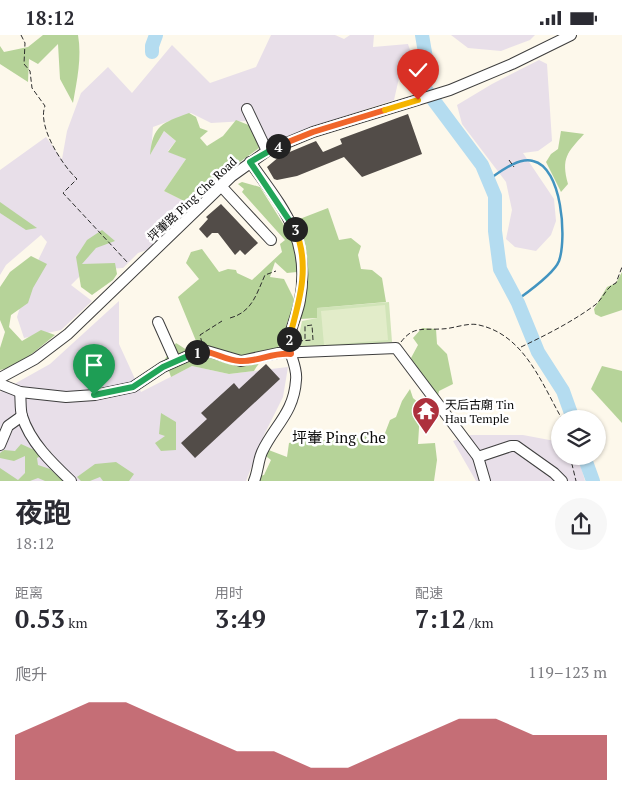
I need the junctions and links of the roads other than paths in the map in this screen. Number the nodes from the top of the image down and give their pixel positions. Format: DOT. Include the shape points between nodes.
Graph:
graph roads {
  1 [pos="570,35"];
  2 [pos="247,109"];
  3 [pos="267,151"];
  4 [pos="250,162"];
  5 [pos="221,186"];
  6 [pos="271,240"];
  7 [pos="158,322"];
  8 [pos="291,354"];
  9 [pos="175,360"];
  10 [pos="0,378"];
  11 [pos="0,384"];
  12 [pos="20,393"];
  13 [pos="22,416"];
  14 [pos="0,445"];
  15 [pos="478,457"];
  16 [pos="71,481"];
  17 [pos="254,481"];
  18 [pos="485,481"];
  19 [pos="562,481"];
  1 -- 3 [label="street, 坪輋路 Ping Che Road" via="450,90 313,132"];
  2 -- 3 [label="street"];
  3 -- 4 [label="street, 坪輋路 Ping Che Road"];
  4 -- 5 [label="street, 坪輋路 Ping Che Road"];
  4 -- 8 [label="street" via="291,221 302,252 300,299 288,341"];
  5 -- 6 [label="street"];
  5 -- 10 [label="street, 坪輋路 Ping Che Road" via="68,334 35,359"];
  7 -- 9 [label="street"];
  8 -- 9 [label="street" via="276,353 241,361 202,351"];
  8 -- 15 [label="street" via="396,348"];
  8 -- 17 [label="street" via="296,365 296,381 290,406 262,452"];
  9 -- 12 [label="street" via="126,389 73,397"];
  11 -- 12 [label="street"];
  12 -- 13 [label="street"];
  13 -- 14 [label="street" via="8,426"];
  13 -- 16 [label="street" via="46,457"];
  15 -- 18 [label="street"];
  15 -- 19 [label="street" via="511,445"];
}
